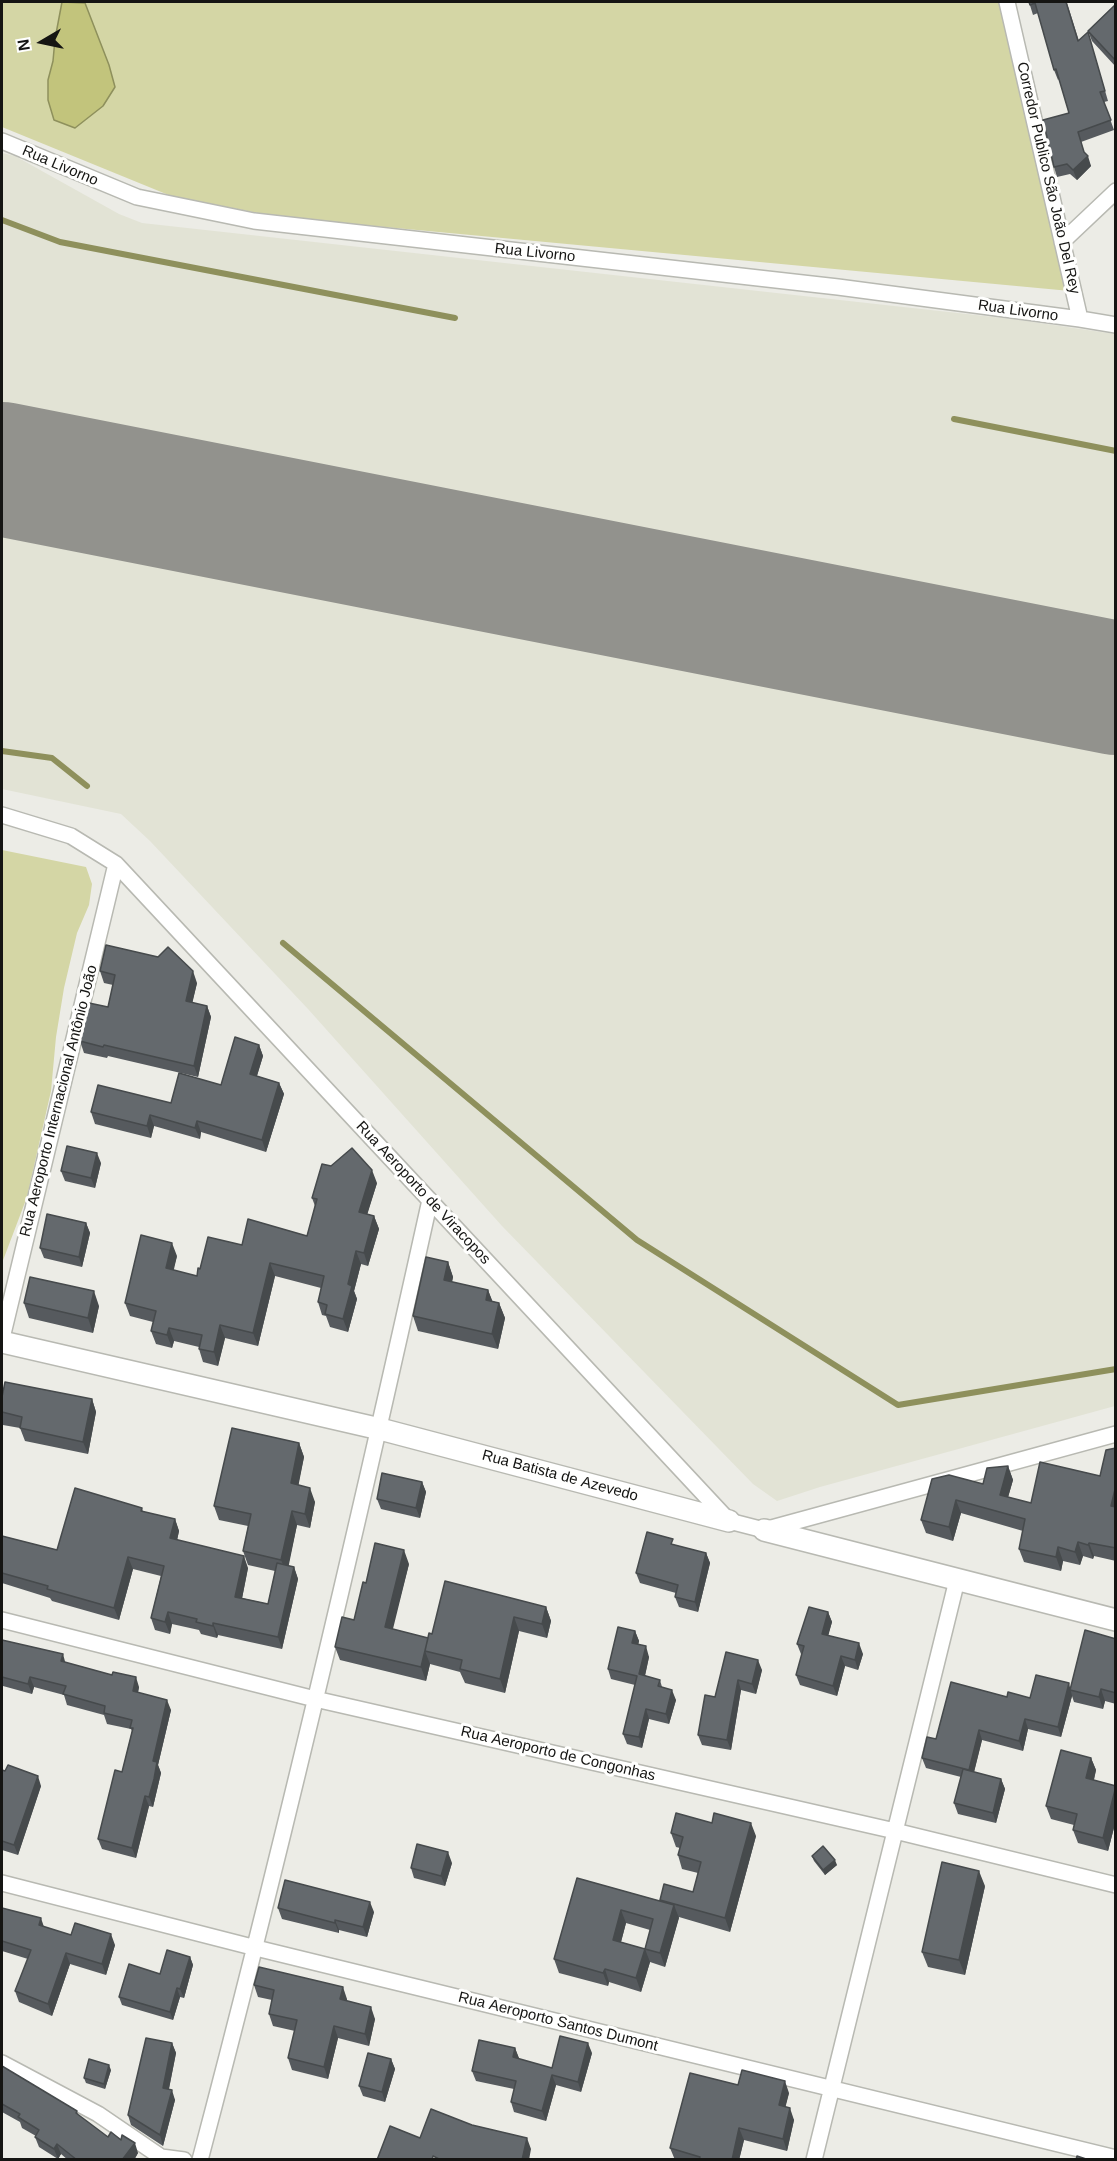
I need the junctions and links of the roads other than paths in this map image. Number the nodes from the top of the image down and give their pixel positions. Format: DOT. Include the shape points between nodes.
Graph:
graph roads {
  1 [pos="1007,2"];
  2 [pos="2,141"];
  3 [pos="1116,191"];
  4 [pos="1062,242"];
  5 [pos="1080,319"];
  6 [pos="1116,325"];
  7 [pos="2,814"];
  8 [pos="116,864"];
  9 [pos="430,1200"];
  10 [pos="2,1338"];
  11 [pos="2,1342"];
  12 [pos="380,1429"];
  13 [pos="1116,1434"];
  14 [pos="729,1521"];
  15 [pos="764,1530"];
  16 [pos="957,1580"];
  17 [pos="2,1620"];
  18 [pos="1116,1620"];
  19 [pos="315,1699"];
  20 [pos="895,1831"];
  21 [pos="2,1883"];
  22 [pos="1116,1885"];
  23 [pos="256,1948"];
  24 [pos="2,2063"];
  25 [pos="830,2089"];
  26 [pos="1116,2158"];
  27 [pos="184,2160"];
  28 [pos="200,2160"];
  29 [pos="814,2160"];
  1 -- 4 [label="street, Corredor Publico São João Del Rey"];
  2 -- 5 [label="street, Rua Livorno" via="137,198 254,221 838,287"];
  3 -- 4 [label="street"];
  4 -- 5 [label="street, Corredor Publico São João Del Rey"];
  5 -- 6 [label="street"];
  7 -- 8 [label="street, Rua Aeroporto de Viracopos" via="71,836"];
  8 -- 9 [label="street, Rua Aeroporto de Viracopos"];
  8 -- 10 [label="street, Rua Aeroporto Internacional Antônio João"];
  9 -- 12 [label="street"];
  9 -- 14 [label="street, Rua Aeroporto de Viracopos"];
  11 -- 12 [label="street, Rua Batista de Azevedo"];
  12 -- 14 [label="street, Rua Batista de Azevedo"];
  12 -- 19 [label="street"];
  13 -- 15 [label="street"];
  14 -- 15 [label="street, Rua Batista de Azevedo"];
  15 -- 16 [label="street, Rua Batista de Azevedo"];
  16 -- 18 [label="street, Rua Batista de Azevedo"];
  16 -- 20 [label="street"];
  17 -- 19 [label="street, Rua Aeroporto de Congonhas"];
  19 -- 20 [label="street, Rua Aeroporto de Congonhas"];
  19 -- 23 [label="street"];
  20 -- 22 [label="street, Rua Aeroporto de Congonhas"];
  20 -- 25 [label="street"];
  21 -- 23 [label="street, Rua Aeroporto Santos Dumont"];
  23 -- 25 [label="street, Rua Aeroporto Santos Dumont"];
  23 -- 28 [label="street"];
  24 -- 27 [label="street" via="98,2114 161,2157"];
  25 -- 26 [label="street, Rua Aeroporto Santos Dumont"];
  25 -- 29 [label="street"];
}
